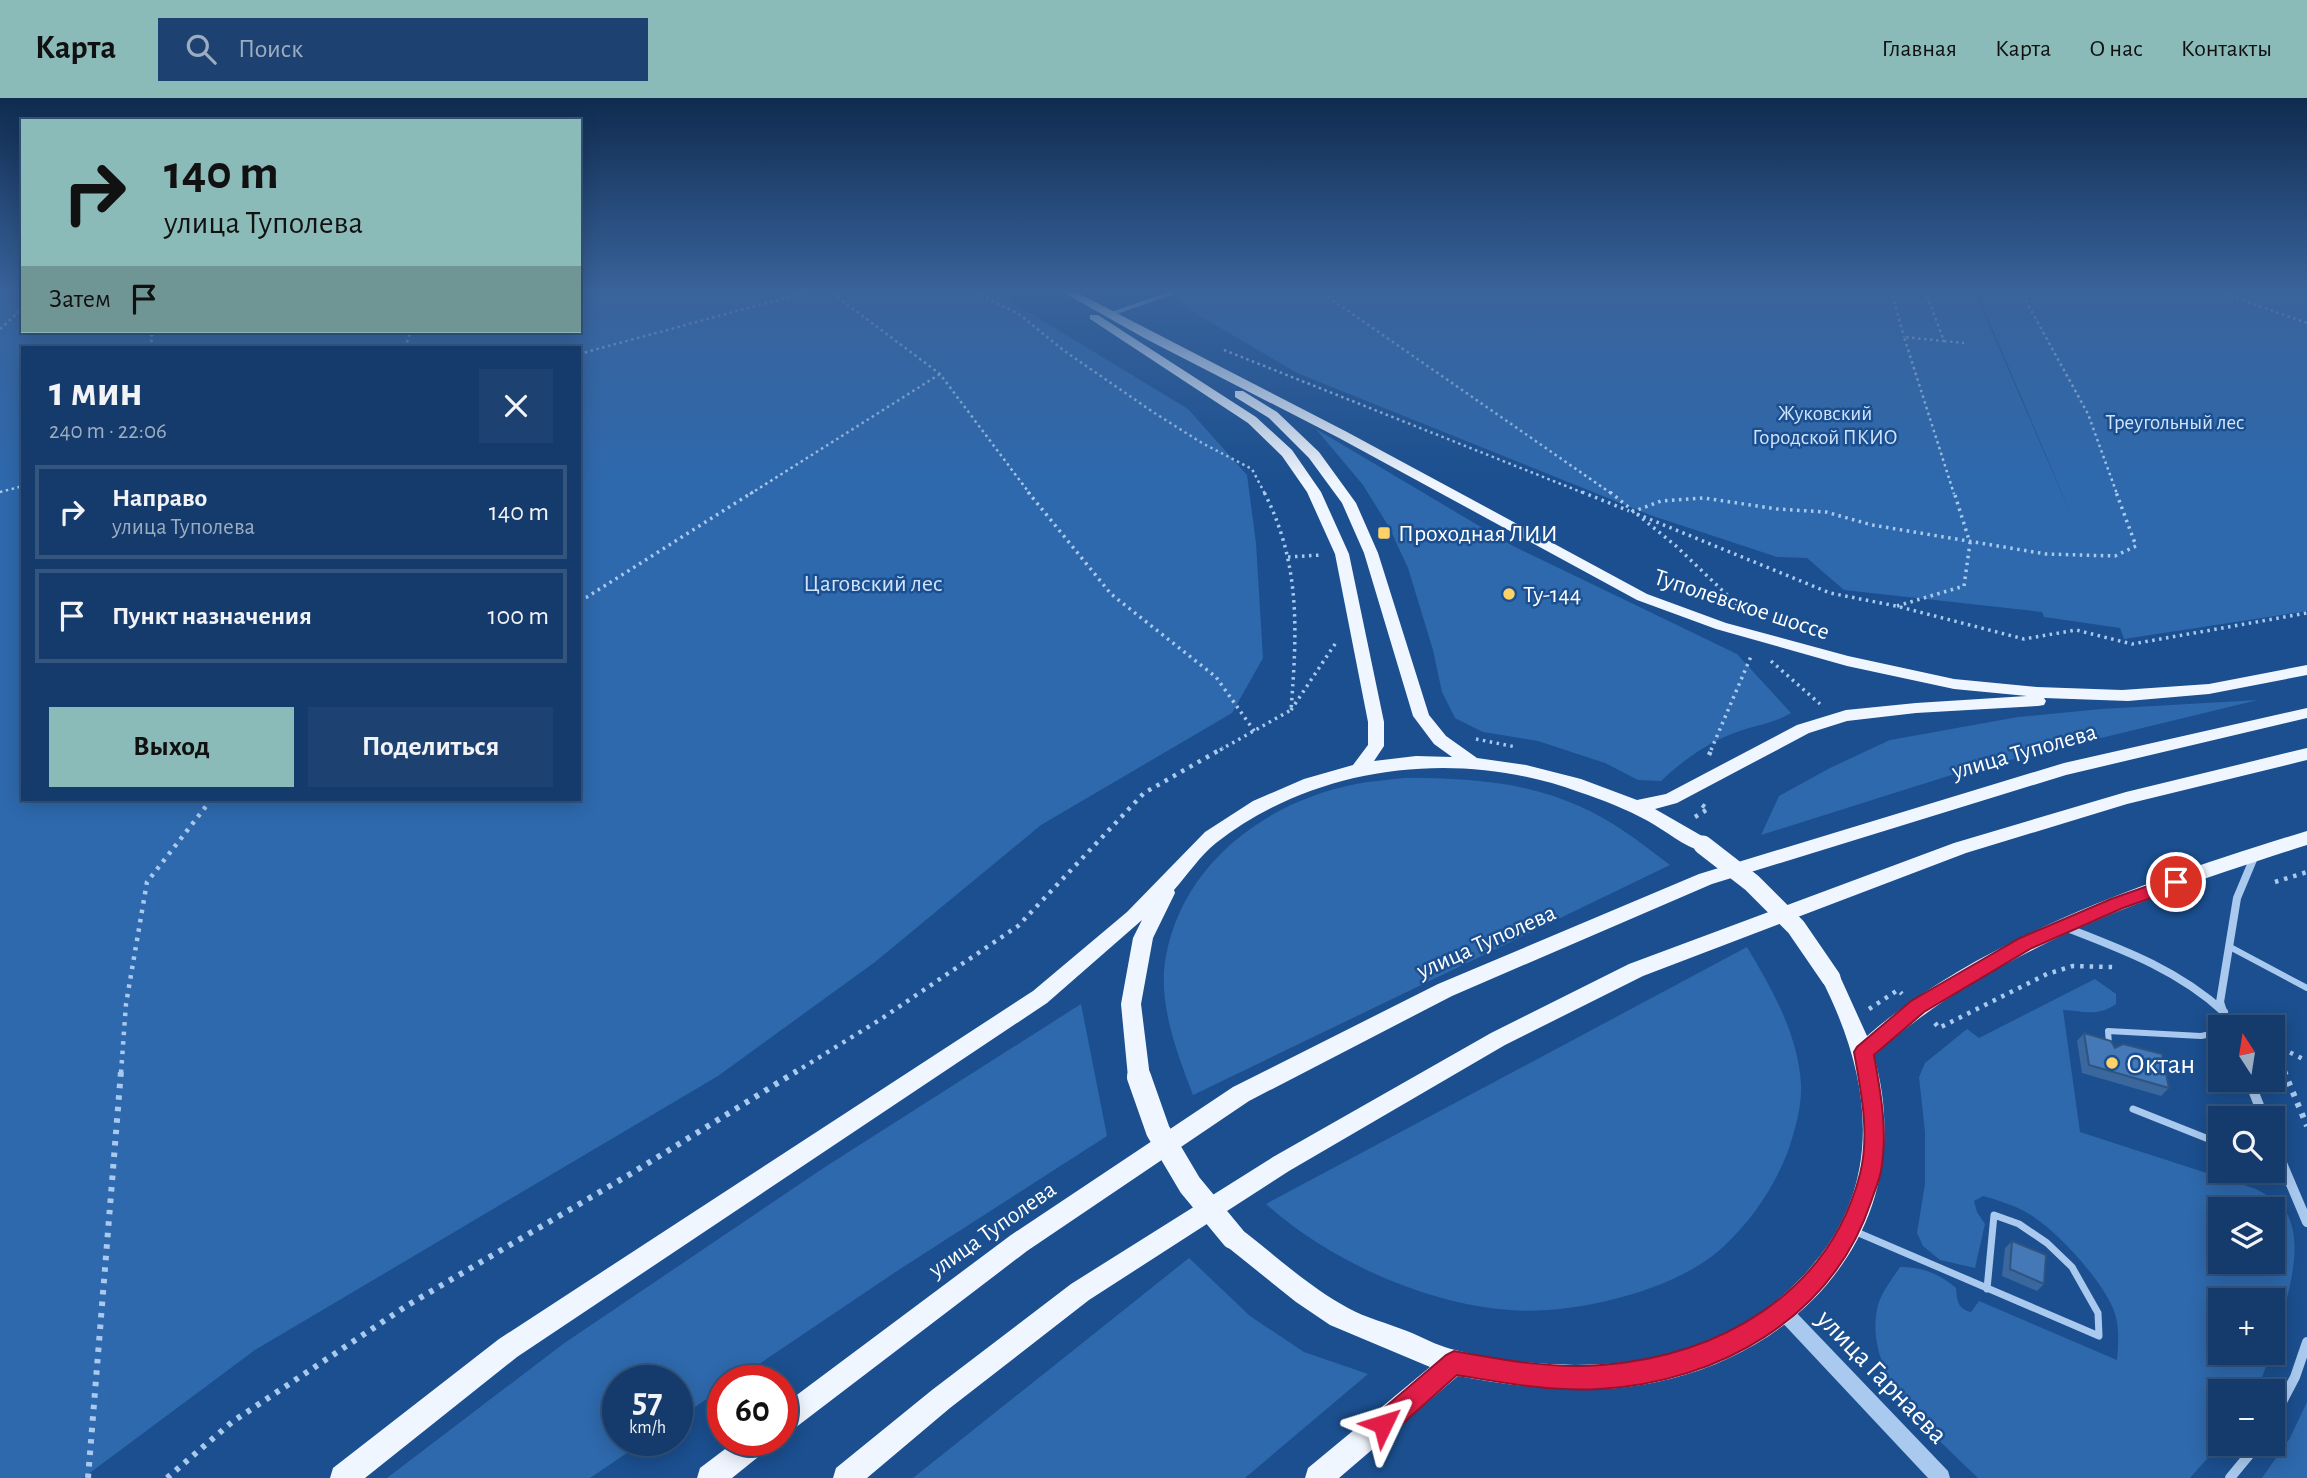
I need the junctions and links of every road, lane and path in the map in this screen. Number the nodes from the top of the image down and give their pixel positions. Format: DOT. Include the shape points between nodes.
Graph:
graph roads {
  1 [pos="914,354"];
  2 [pos="1069,354"];
  3 [pos="1152,354"];
  4 [pos="1177,354"];
  5 [pos="1184,354"];
  6 [pos="1236,354"];
  7 [pos="1412,354"];
  8 [pos="1910,354"];
  9 [pos="2055,354"];
  10 [pos="940,374"];
  11 [pos="21,487"];
  12 [pos="0,494"];
  13 [pos="1632,512"];
  14 [pos="1970,543"];
  15 [pos="1342,554"];
  16 [pos="1288,557"];
  17 [pos="581,598"];
  18 [pos="1896,606"];
  19 [pos="2307,612"];
  20 [pos="1756,640"];
  21 [pos="1337,641"];
  22 [pos="2307,670"];
  23 [pos="2128,696"];
  24 [pos="1810,709"];
  25 [pos="1291,710"];
  26 [pos="2307,713"];
  27 [pos="1255,732"];
  28 [pos="1469,737"];
  29 [pos="1522,748"];
  30 [pos="2307,754"];
  31 [pos="1715,757"];
  32 [pos="1472,763"];
  33 [pos="1360,768"];
  34 [pos="210,801"];
  35 [pos="1636,807"];
  36 [pos="2307,838"];
  37 [pos="2256,854"];
  38 [pos="2307,872"];
  39 [pos="1172,881"];
  40 [pos="2275,883"];
  41 [pos="2063,926"];
  42 [pos="2230,947"];
  43 [pos="2117,967"];
  44 [pos="2307,988"];
  45 [pos="1860,1002"];
  46 [pos="1918,1007"];
  47 [pos="2224,1012"];
  48 [pos="2225,1015"];
  49 [pos="2208,1035"];
  50 [pos="2110,1050"];
  51 [pos="2286,1051"];
  52 [pos="1864,1052"];
  53 [pos="2307,1061"];
  54 [pos="2286,1076"];
  55 [pos="2133,1109"];
  56 [pos="2307,1126"];
  57 [pos="2208,1139"];
  58 [pos="2285,1172"];
  59 [pos="2285,1179"];
  60 [pos="2289,1182"];
  61 [pos="2307,1222"];
  62 [pos="1851,1229"];
  63 [pos="1987,1289"];
  64 [pos="1784,1312"];
  65 [pos="2307,1342"];
  66 [pos="1454,1363"];
  67 [pos="2285,1396"];
  68 [pos="798,1410"];
  69 [pos="738,1456"];
  70 [pos="2248,1456"];
  71 [pos="88,1478"];
  72 [pos="167,1478"];
  73 [pos="343,1478"];
  74 [pos="710,1478"];
  75 [pos="846,1478"];
  76 [pos="1318,1478"];
  77 [pos="1941,1478"];
  78 [pos="2230,1478"];
  1 -- 10 [label="path"];
  2 -- 16 [label="path" via="1202,443 1252,468 1277,517"];
  3 -- 15 [label="main road" via="1252,420 1287,453 1314,492"];
  4 -- 32 [label="main road, Туполевское шоссе" via="1273,415 1314,455 1349,503 1371,553 1421,716 1440,740"];
  5 -- 20 [label="main road, Туполевское шоссе" via="1642,597"];
  6 -- 13 [label="path"];
  7 -- 13 [label="path" via="1592,478"];
  8 -- 14 [label="path"];
  9 -- 14 [label="path" via="2088,414 2136,546 2115,556 2075,557"];
  10 -- 17 [label="path"];
  10 -- 27 [label="path" via="1059,533 1111,594 1216,677"];
  11 -- 12 [label="path"];
  13 -- 14 [label="path" via="1661,500 1704,498 1826,512"];
  13 -- 18 [label="path" via="1830,593"];
  13 -- 20 [label="path" via="1746,611"];
  14 -- 18 [label="path" via="1964,586"];
  15 -- 16 [label="path"];
  15 -- 33 [label="main road" via="1376,722 1376,746"];
  16 -- 25 [label="path" via="1297,627"];
  18 -- 19 [label="path" via="2024,639 2076,630 2132,644"];
  20 -- 23 [label="main road, Туполевское шоссе" via="1954,684"];
  20 -- 24 [label="path" via="1821,705"];
  20 -- 31 [label="path" via="1705,764"];
  21 -- 25 [label="path"];
  22 -- 23 [label="main road" via="2209,689"];
  23 -- 35 [label="main road" via="1846,716 1803,729 1671,799"];
  25 -- 27 [label="path"];
  26 -- 68 [label="main road, улица Туполева" via="2064,769 1706,879 1445,990 1241,1094 1019,1243"];
  27 -- 72 [label="path" via="1144,793 1018,926 869,1026 408,1305 232,1422"];
  28 -- 29 [label="path"];
  30 -- 75 [label="main road" via="2126,798 1959,848 1636,970 1498,1039 1305,1150 1091,1285"];
  32 -- 33 [label="main road"];
  32 -- 35 [label="main road" via="1527,771"];
  33 -- 39 [label="main road" via="1304,783 1252,807 1208,840"];
  34 -- 71 [label="path" via="147,882 126,1004"];
  35 -- 52 [label="main road, bridge" via="1703,845 1752,883 1796,927 1832,978"];
  36 -- 37 [label="main road"];
  37 -- 41 [label="main road"];
  37 -- 42 [label="street" via="2237,898"];
  38 -- 40 [label="path"];
  39 -- 66 [label="main road, bridge" via="1143,938 1131,1004 1139,1077 1158,1131 1190,1185 1233,1237 1332,1313"];
  39 -- 73 [label="main road" via="1107,944 1041,997 508,1349"];
  41 -- 46 [label="main road"];
  41 -- 47 [label="street" via="2168,968"];
  42 -- 44 [label="lane"];
  42 -- 47 [label="street" via="2220,1002"];
  43 -- 46 [label="path" via="2073,966 2047,974 1939,1028"];
  45 -- 46 [label="path" via="1864,1012 1898,990"];
  46 -- 52 [label="main road"];
  47 -- 48 [label="street"];
  49 -- 50 [label="lane" via="2108,1031"];
  51 -- 53 [label="path"];
  52 -- 62 [label="main road" via="1874,1111 1871,1172"];
  54 -- 56 [label="path"];
  55 -- 57 [label="lane"];
  58 -- 60 [label="street"];
  59 -- 60 [label="lane"];
  60 -- 61 [label="street"];
  62 -- 63 [label="lane"];
  62 -- 64 [label="main road" via="1823,1273"];
  63 -- 63 [label="lane" via="2074,1325 2099,1336 2098,1313 2072,1267 2019,1224 1994,1215"];
  64 -- 66 [label="main road" via="1731,1344 1670,1367 1601,1377 1527,1376"];
  64 -- 77 [label="street, улица Гарнаева"];
  65 -- 67 [label="street"];
  66 -- 76 [label="main road"];
  69 -- 74 [label="main road"];
  70 -- 78 [label="street"];
}
